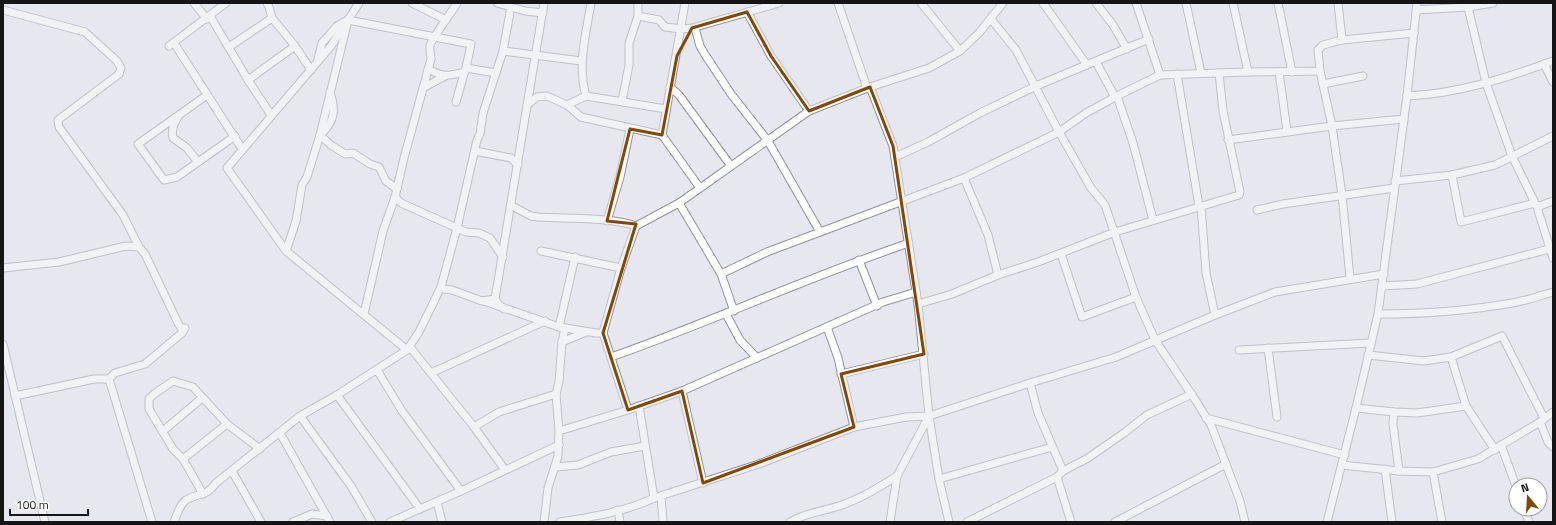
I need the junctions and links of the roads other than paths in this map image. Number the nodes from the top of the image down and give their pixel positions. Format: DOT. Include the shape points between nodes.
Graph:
graph roads {
  1 [pos="194,3"];
  2 [pos="226,3"];
  3 [pos="267,3"];
  4 [pos="359,3"];
  5 [pos="412,3"];
  6 [pos="457,3"];
  7 [pos="497,3"];
  8 [pos="544,3"];
  9 [pos="591,3"];
  10 [pos="638,3"];
  11 [pos="686,3"];
  12 [pos="779,3"];
  13 [pos="838,3"];
  14 [pos="922,3"];
  15 [pos="1003,3"];
  16 [pos="1043,3"];
  17 [pos="1096,3"];
  18 [pos="1136,3"];
  19 [pos="1186,3"];
  20 [pos="1233,3"];
  21 [pos="1278,3"];
  22 [pos="1338,3"];
  23 [pos="1493,3"];
  24 [pos="507,5"];
  25 [pos="1416,7"];
  26 [pos="1468,7"];
  27 [pos="3,10"];
  28 [pos="748,12"];
  29 [pos="543,13"];
  30 [pos="638,16"];
  31 [pos="208,17"];
  32 [pos="272,18"];
  33 [pos="991,19"];
  34 [pos="348,20"];
  35 [pos="446,20"];
  36 [pos="693,28"];
  37 [pos="682,29"];
  38 [pos="1414,33"];
  39 [pos="435,37"];
  40 [pos="1149,39"];
  41 [pos="1342,40"];
  42 [pos="295,46"];
  43 [pos="331,46"];
  44 [pos="229,47"];
  45 [pos="1127,49"];
  46 [pos="503,51"];
  47 [pos="960,51"];
  48 [pos="340,54"];
  49 [pos="535,55"];
  50 [pos="677,56"];
  51 [pos="1553,60"];
  52 [pos="582,61"];
  53 [pos="1096,62"];
  54 [pos="317,63"];
  55 [pos="1544,64"];
  56 [pos="1087,65"];
  57 [pos="428,69"];
  58 [pos="311,70"];
  59 [pos="465,70"];
  60 [pos="1320,71"];
  61 [pos="1248,72"];
  62 [pos="1279,72"];
  63 [pos="1292,72"];
  64 [pos="496,73"];
  65 [pos="1201,73"];
  66 [pos="1219,73"];
  67 [pos="1177,74"];
  68 [pos="1160,75"];
  69 [pos="445,76"];
  70 [pos="1362,76"];
  71 [pos="248,80"];
  72 [pos="1553,82"];
  73 [pos="1486,83"];
  74 [pos="1323,84"];
  75 [pos="1036,86"];
  76 [pos="670,87"];
  77 [pos="422,88"];
  78 [pos="868,88"];
  79 [pos="207,95"];
  80 [pos="586,96"];
  81 [pos="1407,96"];
  82 [pos="1116,97"];
  83 [pos="622,101"];
  84 [pos="456,102"];
  85 [pos="527,105"];
  86 [pos="567,105"];
  87 [pos="666,109"];
  88 [pos="809,111"];
  89 [pos="180,114"];
  90 [pos="271,115"];
  91 [pos="1404,119"];
  92 [pos="1332,126"];
  93 [pos="630,128"];
  94 [pos="1287,131"];
  95 [pos="1059,132"];
  96 [pos="320,135"];
  97 [pos="662,135"];
  98 [pos="235,136"];
  99 [pos="1553,136"];
  100 [pos="1228,140"];
  101 [pos="768,141"];
  102 [pos="242,148"];
  103 [pos="475,151"];
  104 [pos="519,155"];
  105 [pos="1512,156"];
  106 [pos="895,157"];
  107 [pos="511,158"];
  108 [pos="198,162"];
  109 [pos="518,164"];
  110 [pos="731,166"];
  111 [pos="1452,175"];
  112 [pos="964,178"];
  113 [pos="1395,184"];
  114 [pos="700,188"];
  115 [pos="397,189"];
  116 [pos="1342,195"];
  117 [pos="395,198"];
  118 [pos="901,201"];
  119 [pos="1553,201"];
  120 [pos="678,204"];
  121 [pos="1536,205"];
  122 [pos="512,206"];
  123 [pos="1200,206"];
  124 [pos="1257,210"];
  125 [pos="1153,220"];
  126 [pos="607,221"];
  127 [pos="636,226"];
  128 [pos="457,228"];
  129 [pos="820,232"];
  130 [pos="1115,232"];
  131 [pos="909,243"];
  132 [pos="139,247"];
  133 [pos="1552,249"];
  134 [pos="541,250"];
  135 [pos="286,251"];
  136 [pos="1061,254"];
  137 [pos="502,257"];
  138 [pos="575,257"];
  139 [pos="1553,258"];
  140 [pos="859,260"];
  141 [pos="3,268"];
  142 [pos="621,268"];
  143 [pos="721,274"];
  144 [pos="1384,274"];
  145 [pos="998,275"];
  146 [pos="1350,278"];
  147 [pos="1382,286"];
  148 [pos="441,287"];
  149 [pos="916,292"];
  150 [pos="1553,292"];
  151 [pos="1136,297"];
  152 [pos="495,299"];
  153 [pos="482,301"];
  154 [pos="918,304"];
  155 [pos="877,306"];
  156 [pos="504,309"];
  157 [pos="734,311"];
  158 [pos="364,314"];
  159 [pos="726,314"];
  160 [pos="1378,314"];
  161 [pos="1214,315"];
  162 [pos="545,322"];
  163 [pos="562,327"];
  164 [pos="827,327"];
  165 [pos="586,332"];
  166 [pos="603,333"];
  167 [pos="1156,340"];
  168 [pos="562,342"];
  169 [pos="1371,343"];
  170 [pos="3,344"];
  171 [pos="1268,348"];
  172 [pos="408,349"];
  173 [pos="1239,350"];
  174 [pos="924,354"];
  175 [pos="1368,355"];
  176 [pos="611,357"];
  177 [pos="1451,357"];
  178 [pos="757,358"];
  179 [pos="377,370"];
  180 [pos="431,373"];
  181 [pos="841,374"];
  182 [pos="110,379"];
  183 [pos="1030,383"];
  184 [pos="682,391"];
  185 [pos="556,394"];
  186 [pos="1192,394"];
  187 [pos="337,395"];
  188 [pos="15,396"];
  189 [pos="202,398"];
  190 [pos="639,406"];
  191 [pos="1466,406"];
  192 [pos="1356,408"];
  193 [pos="628,410"];
  194 [pos="1394,412"];
  195 [pos="1553,412"];
  196 [pos="300,416"];
  197 [pos="929,416"];
  198 [pos="1277,417"];
  199 [pos="1206,418"];
  200 [pos="1542,420"];
  201 [pos="227,424"];
  202 [pos="474,426"];
  203 [pos="854,427"];
  204 [pos="559,430"];
  205 [pos="162,431"];
  206 [pos="280,433"];
  207 [pos="559,445"];
  208 [pos="1501,445"];
  209 [pos="645,446"];
  210 [pos="1052,447"];
  211 [pos="1553,447"];
  212 [pos="260,449"];
  213 [pos="1495,450"];
  214 [pos="1345,456"];
  215 [pos="183,460"];
  216 [pos="1226,464"];
  217 [pos="1342,465"];
  218 [pos="556,468"];
  219 [pos="1385,469"];
  220 [pos="505,470"];
  221 [pos="232,471"];
  222 [pos="1063,471"];
  223 [pos="1398,471"];
  224 [pos="1433,472"];
  225 [pos="896,476"];
  226 [pos="1057,477"];
  227 [pos="1513,477"];
  228 [pos="939,479"];
  229 [pos="703,483"];
  230 [pos="461,492"];
  231 [pos="203,494"];
  232 [pos="657,497"];
  233 [pos="437,502"];
  234 [pos="420,509"];
  235 [pos="618,510"];
  236 [pos="328,519"];
  237 [pos="798,520"];
  238 [pos="46,522"];
  239 [pos="152,522"];
  240 [pos="174,522"];
  241 [pos="261,522"];
  242 [pos="293,522"];
  243 [pos="372,522"];
  244 [pos="390,522"];
  245 [pos="442,522"];
  246 [pos="544,522"];
  247 [pos="560,522"];
  248 [pos="620,522"];
  249 [pos="663,522"];
  250 [pos="790,522"];
  251 [pos="890,522"];
  252 [pos="948,522"];
  253 [pos="967,522"];
  254 [pos="1071,522"];
  255 [pos="1115,522"];
  256 [pos="1245,522"];
  257 [pos="1327,522"];
  258 [pos="1392,522"];
  259 [pos="1442,522"];
  1 -- 31 [label="street"];
  2 -- 31 [label="street"];
  3 -- 32 [label="street"];
  4 -- 34 [label="street"];
  5 -- 35 [label="street"];
  6 -- 35 [label="street"];
  7 -- 24 [label="street"];
  8 -- 29 [label="street"];
  9 -- 52 [label="street"];
  10 -- 30 [label="street"];
  11 -- 37 [label="street"];
  12 -- 28 [label="street"];
  13 -- 78 [label="street"];
  14 -- 47 [label="street"];
  15 -- 33 [label="street"];
  16 -- 56 [label="street"];
  17 -- 45 [label="street"];
  18 -- 40 [label="street"];
  19 -- 65 [label="street"];
  20 -- 61 [label="street"];
  21 -- 63 [label="street"];
  22 -- 41 [label="street"];
  23 -- 26 [label="street"];
  24 -- 29 [label="street"];
  24 -- 46 [label="street"];
  25 -- 26 [label="street"];
  25 -- 38 [label="street"];
  26 -- 73 [label="street"];
  27 -- 132 [label="street" via="85,32 119,64 120,74 58,120 58,127 123,215"];
  28 -- 36 [label="street"];
  28 -- 88 [label="street" via="770,56"];
  29 -- 49 [label="street"];
  30 -- 37 [label="street" via="659,20 665,27"];
  30 -- 83 [label="street" via="630,43"];
  31 -- 44 [label="street"];
  31 -- 79 [label="street" via="172,45"];
  32 -- 42 [label="street"];
  32 -- 44 [label="street"];
  33 -- 47 [label="street"];
  33 -- 75 [label="street" via="1016,50"];
  34 -- 39 [label="street"];
  34 -- 43 [label="street"];
  34 -- 48 [label="street"];
  34 -- 54 [label="street" via="337,26 322,43"];
  35 -- 39 [label="street"];
  36 -- 37 [label="street"];
  36 -- 50 [label="street" via="684,38"];
  36 -- 101 [label="street" via="700,46 721,78"];
  37 -- 50 [label="street"];
  38 -- 41 [label="street"];
  38 -- 81 [label="street"];
  39 -- 57 [label="street" via="430,44 431,58"];
  39 -- 59 [label="street" via="470,44"];
  40 -- 45 [label="street"];
  40 -- 68 [label="street"];
  41 -- 60 [label="street" via="1323,45 1318,50"];
  42 -- 58 [label="street"];
  42 -- 71 [label="street"];
  43 -- 48 [label="street"];
  43 -- 54 [label="street"];
  44 -- 71 [label="street"];
  45 -- 53 [label="street"];
  46 -- 49 [label="street"];
  46 -- 64 [label="street"];
  47 -- 78 [label="street" via="929,68"];
  48 -- 96 [label="street" via="330,92 334,112 328,126"];
  49 -- 52 [label="street"];
  49 -- 85 [label="street"];
  50 -- 76 [label="street"];
  51 -- 55 [label="street"];
  52 -- 80 [label="street" via="582,83"];
  53 -- 56 [label="street"];
  53 -- 82 [label="street"];
  54 -- 58 [label="street"];
  55 -- 72 [label="street"];
  55 -- 73 [label="street"];
  56 -- 75 [label="street"];
  57 -- 69 [label="street"];
  57 -- 77 [label="street"];
  58 -- 90 [label="street"];
  59 -- 64 [label="street"];
  59 -- 69 [label="street"];
  59 -- 84 [label="street"];
  60 -- 63 [label="street"];
  60 -- 74 [label="street"];
  61 -- 62 [label="street"];
  61 -- 66 [label="street"];
  62 -- 63 [label="street"];
  62 -- 94 [label="street"];
  64 -- 103 [label="street"];
  65 -- 66 [label="street"];
  65 -- 67 [label="street"];
  66 -- 100 [label="street"];
  67 -- 68 [label="street"];
  67 -- 123 [label="street"];
  68 -- 82 [label="street"];
  69 -- 77 [label="street"];
  70 -- 74 [label="street"];
  71 -- 90 [label="street"];
  73 -- 81 [label="street"];
  73 -- 105 [label="street"];
  74 -- 92 [label="street"];
  75 -- 95 [label="street"];
  75 -- 106 [label="street"];
  76 -- 87 [label="street"];
  76 -- 110 [label="street"];
  77 -- 115 [label="street"];
  78 -- 88 [label="street"];
  78 -- 106 [label="street" via="894,146"];
  79 -- 89 [label="street"];
  79 -- 98 [label="street"];
  80 -- 83 [label="street"];
  80 -- 86 [label="street"];
  81 -- 91 [label="street"];
  82 -- 95 [label="street" via="1086,113"];
  82 -- 125 [label="street" via="1133,143"];
  83 -- 87 [label="street"];
  85 -- 86 [label="street" via="538,97 548,96"];
  85 -- 104 [label="street"];
  86 -- 93 [label="street" via="581,117"];
  87 -- 97 [label="street"];
  88 -- 101 [label="street"];
  89 -- 108 [label="street" via="174,124 173,138 187,148"];
  89 -- 108 [label="street" via="138,144 164,180 177,177"];
  90 -- 102 [label="street"];
  91 -- 92 [label="street"];
  91 -- 113 [label="street"];
  92 -- 94 [label="street"];
  92 -- 116 [label="street"];
  93 -- 97 [label="street"];
  93 -- 126 [label="street" via="620,177"];
  94 -- 100 [label="street"];
  95 -- 112 [label="street"];
  95 -- 130 [label="street" via="1091,188 1105,206"];
  96 -- 115 [label="street" via="331,146 345,154 353,153 379,167 386,181"];
  96 -- 135 [label="street" via="302,185 296,221"];
  97 -- 114 [label="street"];
  98 -- 102 [label="street"];
  98 -- 108 [label="street"];
  99 -- 105 [label="street"];
  100 -- 123 [label="street" via="1239,195"];
  101 -- 110 [label="street"];
  101 -- 129 [label="street"];
  102 -- 135 [label="street" via="227,168"];
  103 -- 107 [label="street"];
  103 -- 128 [label="street"];
  104 -- 107 [label="street"];
  104 -- 109 [label="street"];
  105 -- 111 [label="street" via="1495,165"];
  105 -- 121 [label="street"];
  106 -- 118 [label="street"];
  107 -- 109 [label="street"];
  109 -- 122 [label="street"];
  110 -- 114 [label="street"];
  111 -- 113 [label="street"];
  111 -- 121 [label="street" via="1461,222"];
  112 -- 118 [label="street"];
  112 -- 145 [label="street" via="988,235"];
  113 -- 116 [label="street"];
  113 -- 144 [label="street"];
  114 -- 120 [label="street"];
  115 -- 117 [label="street"];
  116 -- 124 [label="street"];
  116 -- 146 [label="street"];
  117 -- 128 [label="street"];
  117 -- 158 [label="street" via="383,232"];
  118 -- 129 [label="street"];
  118 -- 131 [label="street"];
  119 -- 121 [label="street"];
  120 -- 127 [label="street"];
  120 -- 143 [label="street"];
  121 -- 133 [label="street"];
  122 -- 126 [label="street" via="531,216"];
  122 -- 137 [label="street"];
  123 -- 125 [label="street"];
  123 -- 161 [label="street" via="1206,273"];
  125 -- 130 [label="street"];
  126 -- 127 [label="street"];
  127 -- 142 [label="street"];
  128 -- 137 [label="street" via="490,238"];
  128 -- 148 [label="street"];
  129 -- 143 [label="street" via="767,252"];
  130 -- 136 [label="street"];
  130 -- 151 [label="street"];
  131 -- 140 [label="street"];
  131 -- 149 [label="street"];
  132 -- 141 [label="street" via="126,246 59,262"];
  132 -- 182 [label="street" via="145,254 178,323 181,328 185,328 145,364 116,373"];
  133 -- 139 [label="street"];
  133 -- 147 [label="street" via="1417,284"];
  134 -- 138 [label="street"];
  135 -- 158 [label="street"];
  136 -- 145 [label="street"];
  136 -- 151 [label="street" via="1082,316"];
  137 -- 152 [label="street"];
  138 -- 142 [label="street"];
  138 -- 163 [label="street"];
  140 -- 155 [label="street"];
  140 -- 157 [label="street"];
  142 -- 166 [label="street"];
  143 -- 157 [label="street"];
  144 -- 146 [label="street"];
  144 -- 147 [label="street"];
  145 -- 154 [label="street" via="952,294"];
  146 -- 161 [label="street" via="1275,292"];
  147 -- 160 [label="street"];
  148 -- 153 [label="street"];
  148 -- 172 [label="street" via="420,332"];
  149 -- 154 [label="street"];
  149 -- 155 [label="street"];
  150 -- 160 [label="street" via="1513,303 1468,310"];
  151 -- 167 [label="street"];
  152 -- 153 [label="street"];
  152 -- 156 [label="street"];
  153 -- 156 [label="street"];
  154 -- 174 [label="street"];
  155 -- 164 [label="street"];
  156 -- 162 [label="street"];
  157 -- 159 [label="street"];
  158 -- 172 [label="street"];
  159 -- 176 [label="street"];
  159 -- 178 [label="street" via="740,340"];
  160 -- 169 [label="street"];
  161 -- 167 [label="street"];
  162 -- 163 [label="street"];
  162 -- 180 [label="street"];
  163 -- 165 [label="street"];
  163 -- 168 [label="street"];
  164 -- 178 [label="street"];
  164 -- 181 [label="street"];
  165 -- 166 [label="street"];
  165 -- 168 [label="street"];
  166 -- 176 [label="street"];
  167 -- 183 [label="street" via="1116,357"];
  167 -- 186 [label="street"];
  168 -- 185 [label="street"];
  169 -- 171 [label="street"];
  169 -- 175 [label="street"];
  170 -- 188 [label="street"];
  171 -- 173 [label="street"];
  171 -- 198 [label="street"];
  172 -- 179 [label="street"];
  172 -- 180 [label="street"];
  174 -- 181 [label="street"];
  174 -- 197 [label="street"];
  175 -- 177 [label="street" via="1424,361"];
  175 -- 192 [label="street"];
  176 -- 193 [label="street"];
  177 -- 191 [label="street"];
  177 -- 200 [label="street" via="1502,336"];
  178 -- 184 [label="street"];
  179 -- 187 [label="street"];
  179 -- 230 [label="street" via="402,411"];
  180 -- 202 [label="street"];
  181 -- 203 [label="street"];
  182 -- 188 [label="street" via="94,379"];
  182 -- 239 [label="street"];
  183 -- 197 [label="street"];
  183 -- 210 [label="street" via="1038,413"];
  184 -- 190 [label="street"];
  184 -- 229 [label="street"];
  185 -- 202 [label="street" via="499,412"];
  185 -- 204 [label="street"];
  186 -- 199 [label="street"];
  186 -- 222 [label="street" via="1147,415 1088,458"];
  187 -- 196 [label="street"];
  187 -- 234 [label="street"];
  188 -- 238 [label="street"];
  189 -- 201 [label="street"];
  189 -- 205 [label="street"];
  189 -- 205 [label="street" via="193,387 173,381 154,394 149,399 149,409"];
  190 -- 193 [label="street"];
  190 -- 209 [label="street"];
  191 -- 194 [label="street" via="1417,413"];
  191 -- 213 [label="street"];
  192 -- 194 [label="street"];
  192 -- 214 [label="street"];
  193 -- 204 [label="street"];
  194 -- 223 [label="street"];
  195 -- 200 [label="street"];
  196 -- 206 [label="street"];
  196 -- 243 [label="street" via="351,486"];
  197 -- 203 [label="street" via="899,418"];
  197 -- 225 [label="street"];
  197 -- 228 [label="street"];
  199 -- 214 [label="street"];
  199 -- 216 [label="street"];
  200 -- 208 [label="street"];
  200 -- 211 [label="street" via="1548,442"];
  201 -- 212 [label="street"];
  201 -- 215 [label="street"];
  202 -- 220 [label="street"];
  203 -- 229 [label="street"];
  204 -- 207 [label="street"];
  205 -- 215 [label="street"];
  206 -- 212 [label="street"];
  206 -- 236 [label="street"];
  207 -- 218 [label="street"];
  207 -- 220 [label="street"];
  208 -- 213 [label="street"];
  208 -- 227 [label="street"];
  209 -- 218 [label="street" via="611,452 578,465"];
  209 -- 232 [label="street"];
  210 -- 222 [label="street"];
  210 -- 228 [label="street"];
  212 -- 221 [label="street"];
  213 -- 224 [label="street" via="1478,459"];
  214 -- 217 [label="street"];
  215 -- 231 [label="street"];
  216 -- 255 [label="street"];
  216 -- 256 [label="street"];
  217 -- 219 [label="street"];
  217 -- 257 [label="street"];
  218 -- 246 [label="street" via="548,488"];
  219 -- 223 [label="street"];
  219 -- 258 [label="street"];
  220 -- 230 [label="street"];
  221 -- 231 [label="street" via="209,492"];
  221 -- 241 [label="street"];
  222 -- 226 [label="street"];
  223 -- 224 [label="street"];
  224 -- 259 [label="street"];
  225 -- 237 [label="street" via="866,495"];
  225 -- 251 [label="street"];
  226 -- 253 [label="street"];
  226 -- 254 [label="street"];
  228 -- 252 [label="street"];
  229 -- 232 [label="street"];
  230 -- 233 [label="street"];
  231 -- 240 [label="street" via="185,501 178,510"];
  232 -- 235 [label="street"];
  232 -- 249 [label="street"];
  233 -- 234 [label="street"];
  233 -- 245 [label="street"];
  234 -- 244 [label="street"];
  235 -- 247 [label="street"];
  235 -- 248 [label="street"];
  236 -- 242 [label="street" via="312,514"];
  237 -- 250 [label="street"];
}
